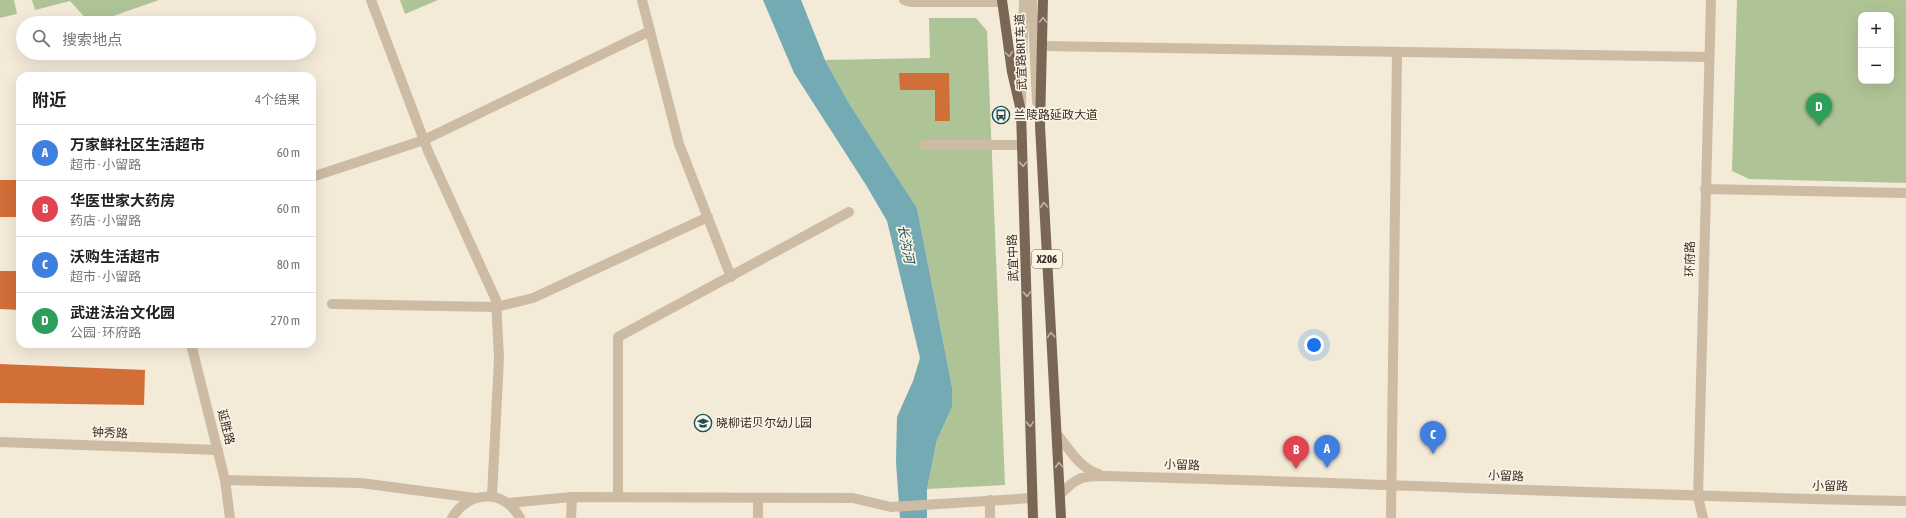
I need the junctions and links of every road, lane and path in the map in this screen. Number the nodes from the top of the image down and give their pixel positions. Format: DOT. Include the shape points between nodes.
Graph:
graph roads {
  1 [pos="371,0"];
  2 [pos="642,0"];
  3 [pos="1024,0"];
  4 [pos="1032,0"];
  5 [pos="1043,0"];
  6 [pos="1711,0"];
  7 [pos="908,1"];
  8 [pos="1002,1"];
  9 [pos="650,31"];
  10 [pos="1043,46"];
  11 [pos="1398,52"];
  12 [pos="1709,57"];
  13 [pos="1021,111"];
  14 [pos="1040,126"];
  15 [pos="424,140"];
  16 [pos="925,144"];
  17 [pos="1022,144"];
  18 [pos="316,176"];
  19 [pos="1705,189"];
  20 [pos="1906,193"];
  21 [pos="849,212"];
  22 [pos="708,217"];
  23 [pos="731,277"];
  24 [pos="332,304"];
  25 [pos="496,307"];
  26 [pos="192,348"];
  27 [pos="1057,434"];
  28 [pos="0,442"];
  29 [pos="218,450"];
  30 [pos="1105,476"];
  31 [pos="225,480"];
  32 [pos="1390,484"];
  33 [pos="1060,495"];
  34 [pos="492,496"];
  35 [pos="572,497"];
  36 [pos="618,497"];
  37 [pos="1698,497"];
  38 [pos="475,498"];
  39 [pos="758,498"];
  40 [pos="1032,498"];
  41 [pos="990,500"];
  42 [pos="1906,501"];
  43 [pos="508,502"];
  44 [pos="230,518"];
  45 [pos="452,518"];
  46 [pos="520,518"];
  47 [pos="571,518"];
  48 [pos="758,518"];
  49 [pos="990,518"];
  50 [pos="1033,518"];
  51 [pos="1061,518"];
  52 [pos="1391,518"];
  53 [pos="1703,518"];
  1 -- 15 [label="street"];
  2 -- 9 [label="street"];
  3 -- 13 [label="street, 武宜路BRT车道"];
  4 -- 14 [label="street, 武宜路BRT车道" via="1036,96"];
  10 -- 5 [label="main road, X206, one-way"];
  6 -- 12 [label="street, 环府路"];
  7 -- 8 [label="street"];
  8 -- 13 [label="main road, 武宜中路 / X206, one-way" via="1012,72"];
  9 -- 15 [label="street"];
  9 -- 22 [label="street" via="679,144"];
  10 -- 11 [label="street"];
  10 -- 14 [label="main road, X206"];
  11 -- 12 [label="street"];
  11 -- 32 [label="street"];
  12 -- 19 [label="street, 环府路"];
  13 -- 17 [label="main road, 武宜中路 / X206"];
  27 -- 14 [label="main road, X206, one-way"];
  15 -- 18 [label="street"];
  15 -- 25 [label="street" via="496,300"];
  16 -- 17 [label="street"];
  17 -- 40 [label="main road, 武宜中路 / X206, one-way"];
  19 -- 20 [label="street"];
  19 -- 37 [label="street, 环府路"];
  21 -- 23 [label="street"];
  22 -- 23 [label="street"];
  22 -- 25 [label="street" via="533,298"];
  23 -- 36 [label="street" via="618,337"];
  24 -- 25 [label="street"];
  25 -- 34 [label="street" via="499,358"];
  26 -- 29 [label="street, 延胜路"];
  27 -- 30 [label="street, 小留路" via="1075,458 1091,472"];
  33 -- 27 [label="main road, X206, one-way"];
  28 -- 29 [label="street, 钟秀路"];
  29 -- 31 [label="street, 延胜路"];
  30 -- 32 [label="street, 小留路"];
  30 -- 33 [label="street, 小留路" via="1085,476 1071,482"];
  31 -- 38 [label="street" via="362,483"];
  31 -- 44 [label="street, 延胜路"];
  32 -- 37 [label="street, 小留路"];
  32 -- 52 [label="street"];
  33 -- 51 [label="main road, X206"];
  34 -- 38 [label="street"];
  34 -- 43 [label="street"];
  35 -- 36 [label="street"];
  35 -- 43 [label="street"];
  35 -- 47 [label="street"];
  36 -- 39 [label="street"];
  37 -- 42 [label="street, 小留路"];
  37 -- 53 [label="street, 环府路"];
  38 -- 45 [label="street" via="464,503"];
  39 -- 41 [label="street" via="852,498 891,508"];
  39 -- 48 [label="street"];
  40 -- 41 [label="street"];
  40 -- 50 [label="main road, 武宜中路 / X206"];
  41 -- 49 [label="street"];
  43 -- 46 [label="street"];
}
